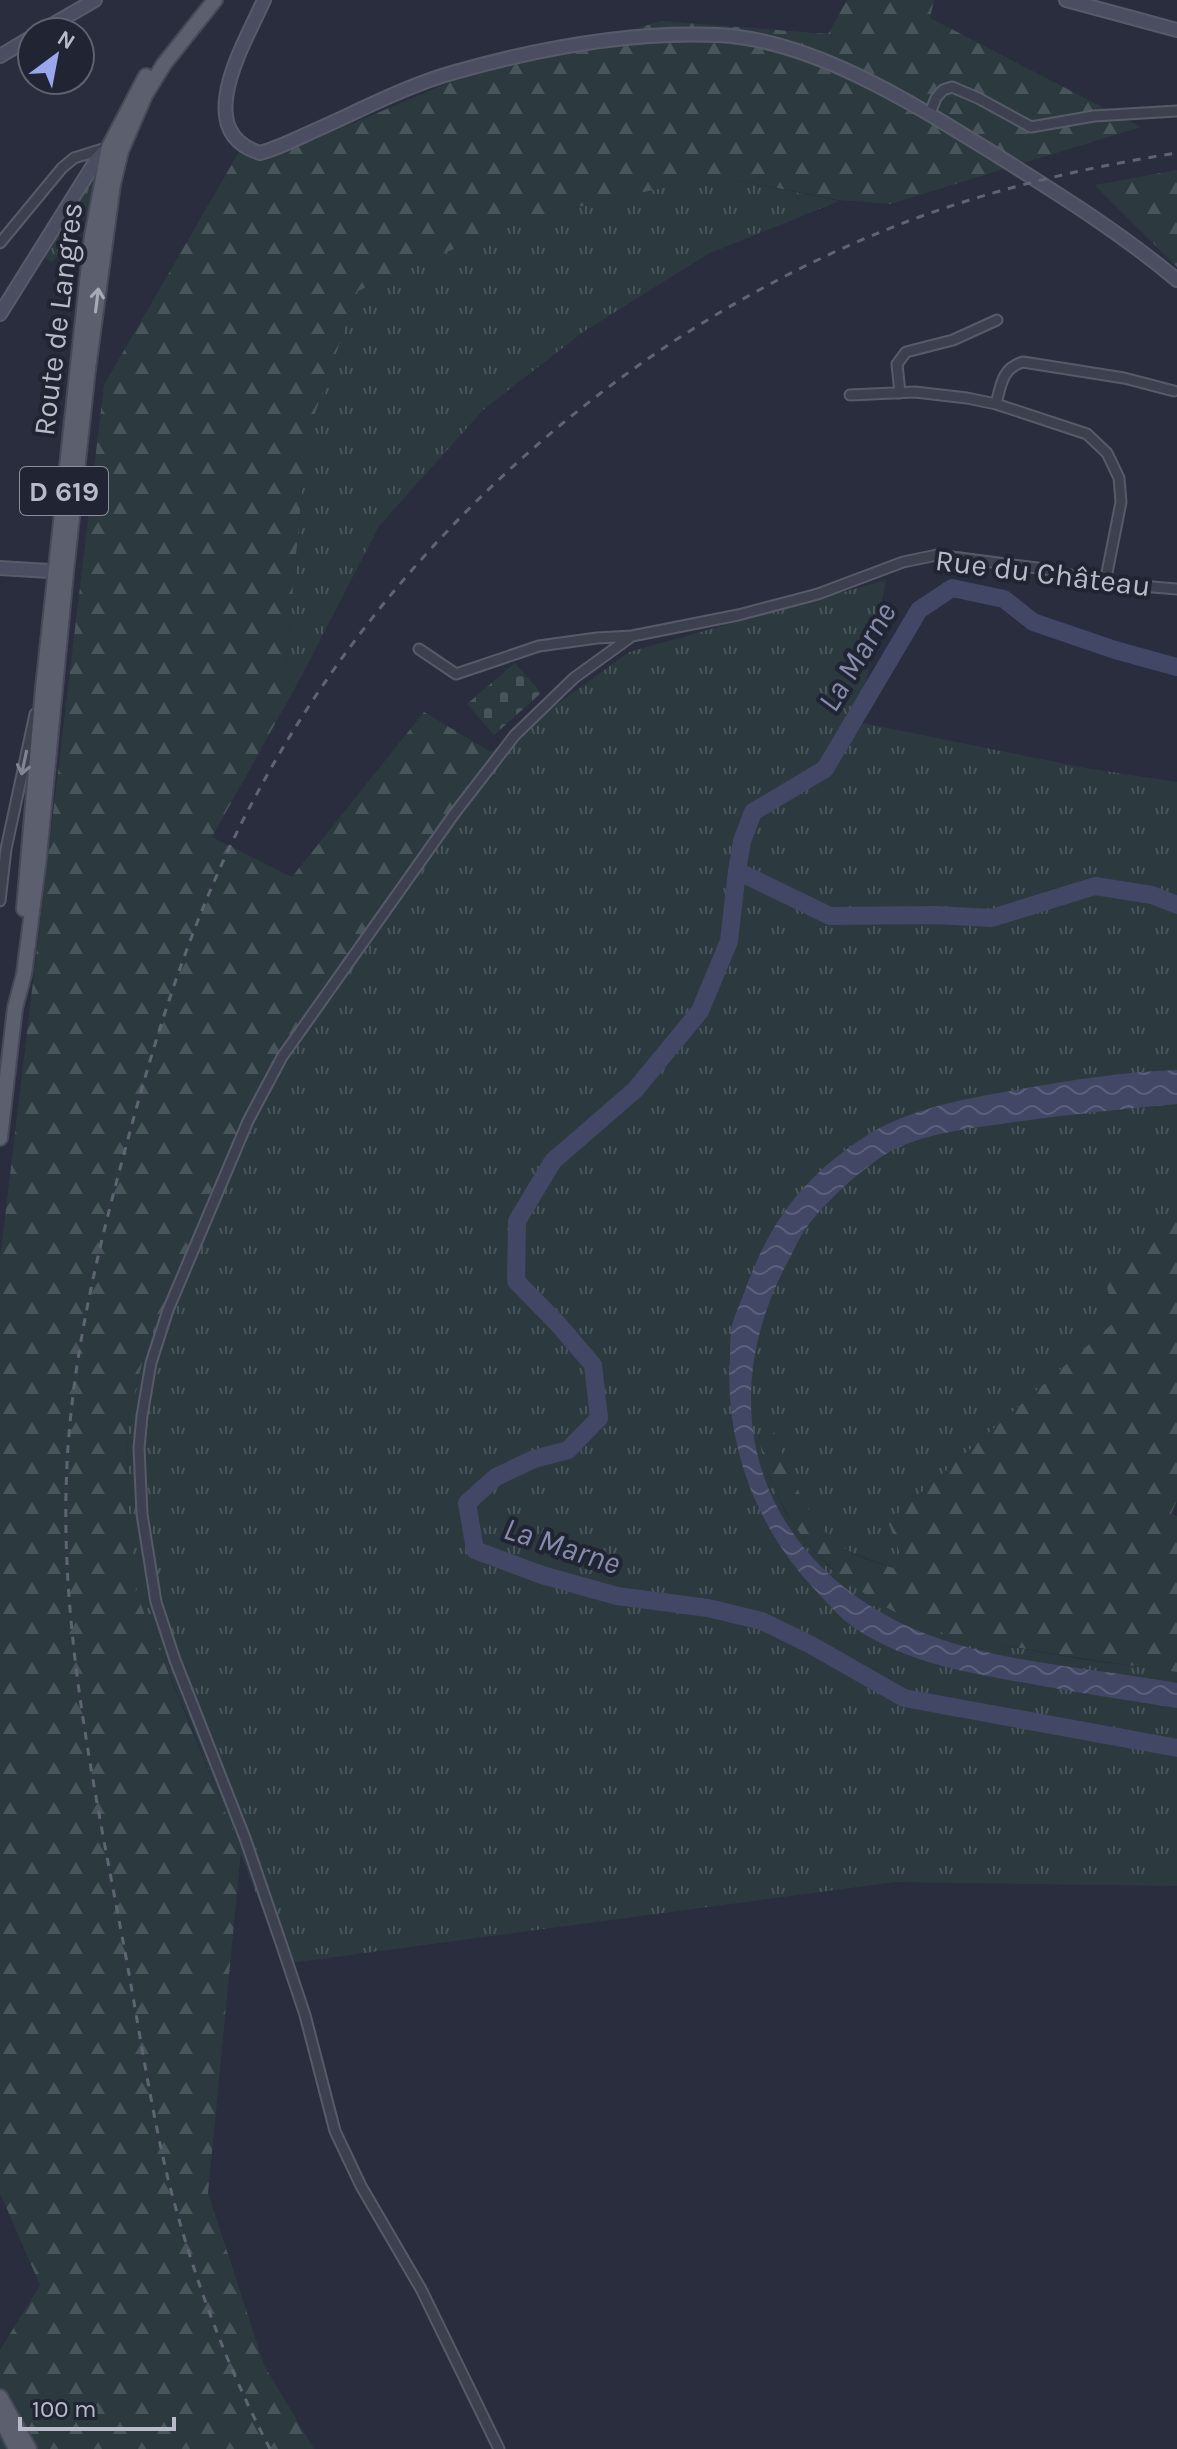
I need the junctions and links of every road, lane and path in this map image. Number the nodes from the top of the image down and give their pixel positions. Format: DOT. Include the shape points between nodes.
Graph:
graph roads {
  1 [pos="95,0"];
  2 [pos="205,0"];
  3 [pos="215,0"];
  4 [pos="263,0"];
  5 [pos="1066,0"];
  6 [pos="68,16"];
  7 [pos="1177,30"];
  8 [pos="1177,111"];
  9 [pos="930,113"];
  10 [pos="109,147"];
  11 [pos="0,243"];
  12 [pos="1177,280"];
  13 [pos="0,314"];
  14 [pos="997,320"];
  15 [pos="1174,391"];
  16 [pos="900,393"];
  17 [pos="850,395"];
  18 [pos="996,404"];
  19 [pos="0,568"];
  20 [pos="61,572"];
  21 [pos="1105,583"];
  22 [pos="1177,589"];
  23 [pos="632,636"];
  24 [pos="419,649"];
  25 [pos="43,688"];
  26 [pos="3,848"];
  27 [pos="0,901"];
  28 [pos="15,1008"];
  29 [pos="0,1136"];
  30 [pos="0,2397"];
  31 [pos="0,2416"];
  32 [pos="16,2449"];
  33 [pos="29,2449"];
  34 [pos="499,2449"];
  1 -- 6 [label="street"];
  2 -- 10 [label="main road, Route de Langres / D 619" via="159,56"];
  20 -- 3 [label="main road, Route de Langres / D 619, one-way" via="121,151 164,64"];
  4 -- 9 [label="street" via="227,87 225,107 232,135 260,153 453,72 573,45 646,36 719,35 774,44"];
  5 -- 7 [label="street"];
  8 -- 9 [label="street" via="1094,116 1031,127 952,87 936,98"];
  9 -- 12 [label="street" via="1055,192"];
  10 -- 11 [label="street" via="74,158 62,168"];
  10 -- 13 [label="street"];
  10 -- 20 [label="main road, Route de Langres / D 619" via="83,305"];
  14 -- 16 [label="street" via="953,340 906,352 897,364"];
  15 -- 18 [label="street" via="1023,362 1004,375"];
  16 -- 17 [label="street"];
  16 -- 18 [label="street"];
  18 -- 21 [label="street" via="1087,434 1107,453 1119,478 1121,502"];
  19 -- 20 [label="street"];
  20 -- 25 [label="main road, Route de Langres / D 619"];
  20 -- 28 [label="main road, D 619" via="39,857"];
  21 -- 22 [label="street, Rue du Château"];
  21 -- 23 [label="street, Rue du Château" via="937,555 818,594"];
  23 -- 24 [label="street, Rue du Château" via="539,646 456,674"];
  23 -- 34 [label="street" via="574,678 515,735 282,1057 248,1121 168,1310 145,1390 140,1438 142,1514 156,1602 278,1933 335,2131 421,2289"];
  25 -- 26 [label="street, one-way"];
  25 -- 28 [label="main road, Route de Langres / D 619"];
  26 -- 27 [label="street"];
  28 -- 29 [label="main road, D 619"];
  30 -- 33 [label="main road"];
  31 -- 32 [label="main road"];
}
